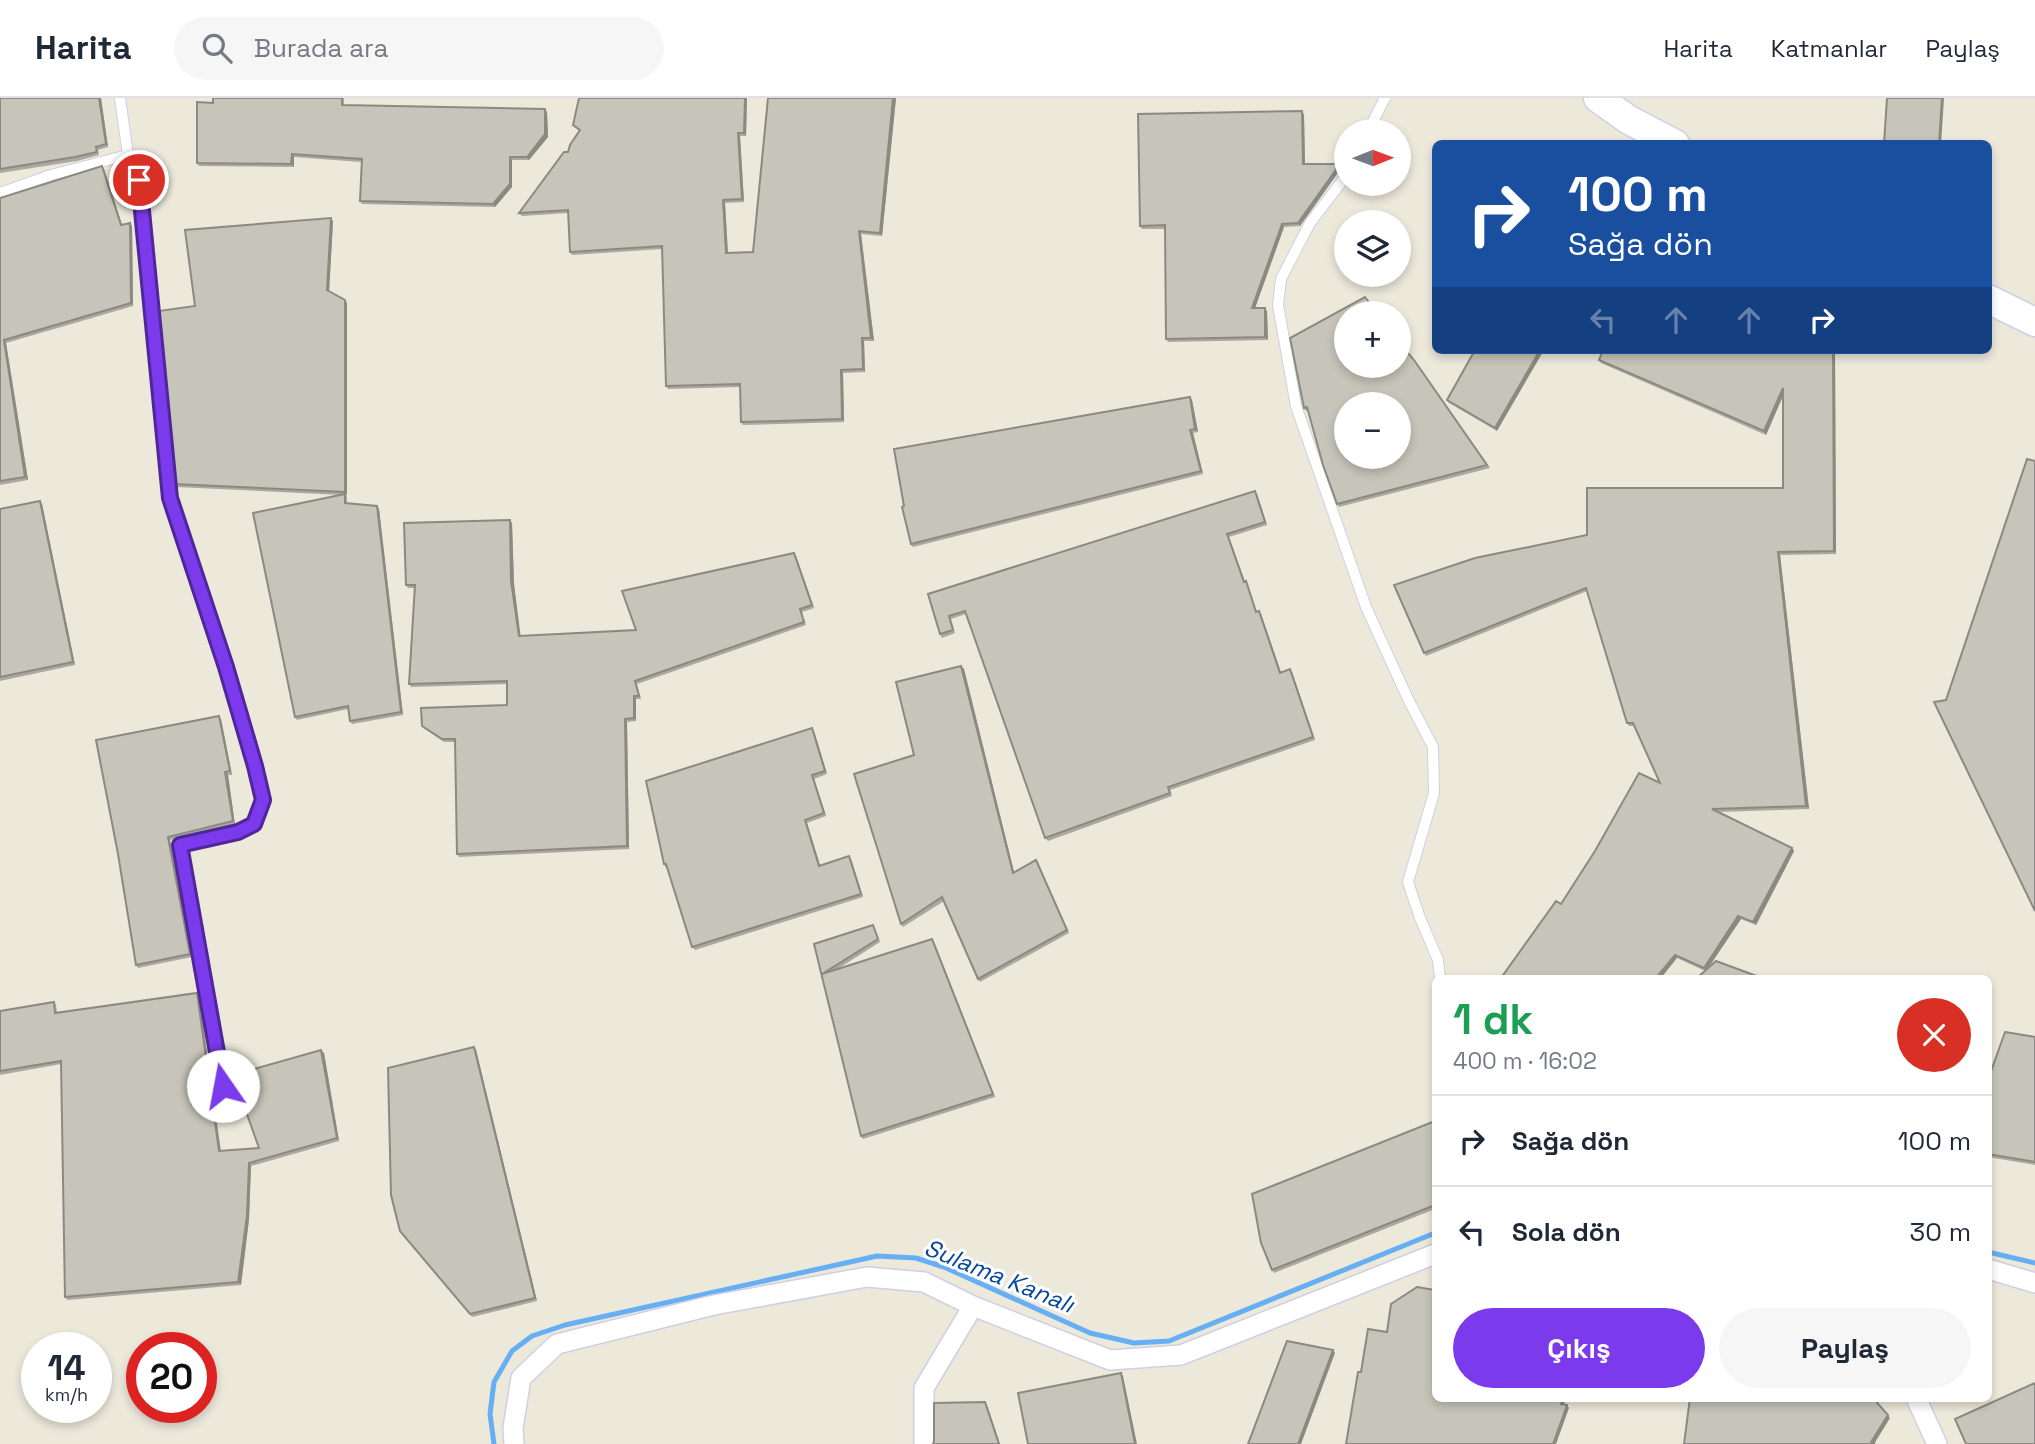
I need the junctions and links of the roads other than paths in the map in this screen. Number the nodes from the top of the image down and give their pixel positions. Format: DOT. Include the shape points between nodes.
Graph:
graph roads {
  1 [pos="120,98"];
  2 [pos="1385,98"];
  3 [pos="1598,98"];
  4 [pos="1374,119"];
  5 [pos="1667,140"];
  6 [pos="128,155"];
  7 [pos="0,192"];
  8 [pos="1334,192"];
  9 [pos="1992,301"];
  10 [pos="2035,322"];
  11 [pos="1440,975"];
  12 [pos="235,1106"];
  13 [pos="1432,1255"];
  14 [pos="1992,1270"];
  15 [pos="2035,1283"];
  16 [pos="973,1306"];
  17 [pos="1918,1402"];
  18 [pos="514,1444"];
  19 [pos="924,1444"];
  20 [pos="1937,1444"];
  1 -- 6 [label="lane"];
  2 -- 4 [label="lane"];
  3 -- 5 [label="street"];
  6 -- 7 [label="lane"];
  6 -- 12 [label="lane" via="139,180 170,498 226,667 263,800 254,824 180,845 223,1086"];
  8 -- 11 [label="lane" via="1310,223 1282,279 1278,305 1296,406 1366,607 1433,747 1434,793 1408,882"];
  9 -- 10 [label="street"];
  13 -- 16 [label="street" via="1181,1355 1111,1360"];
  14 -- 15 [label="street"];
  16 -- 18 [label="street" via="924,1282 867,1277 714,1305 557,1344 521,1378"];
  16 -- 19 [label="street" via="924,1388"];
  17 -- 20 [label="street"];
}
